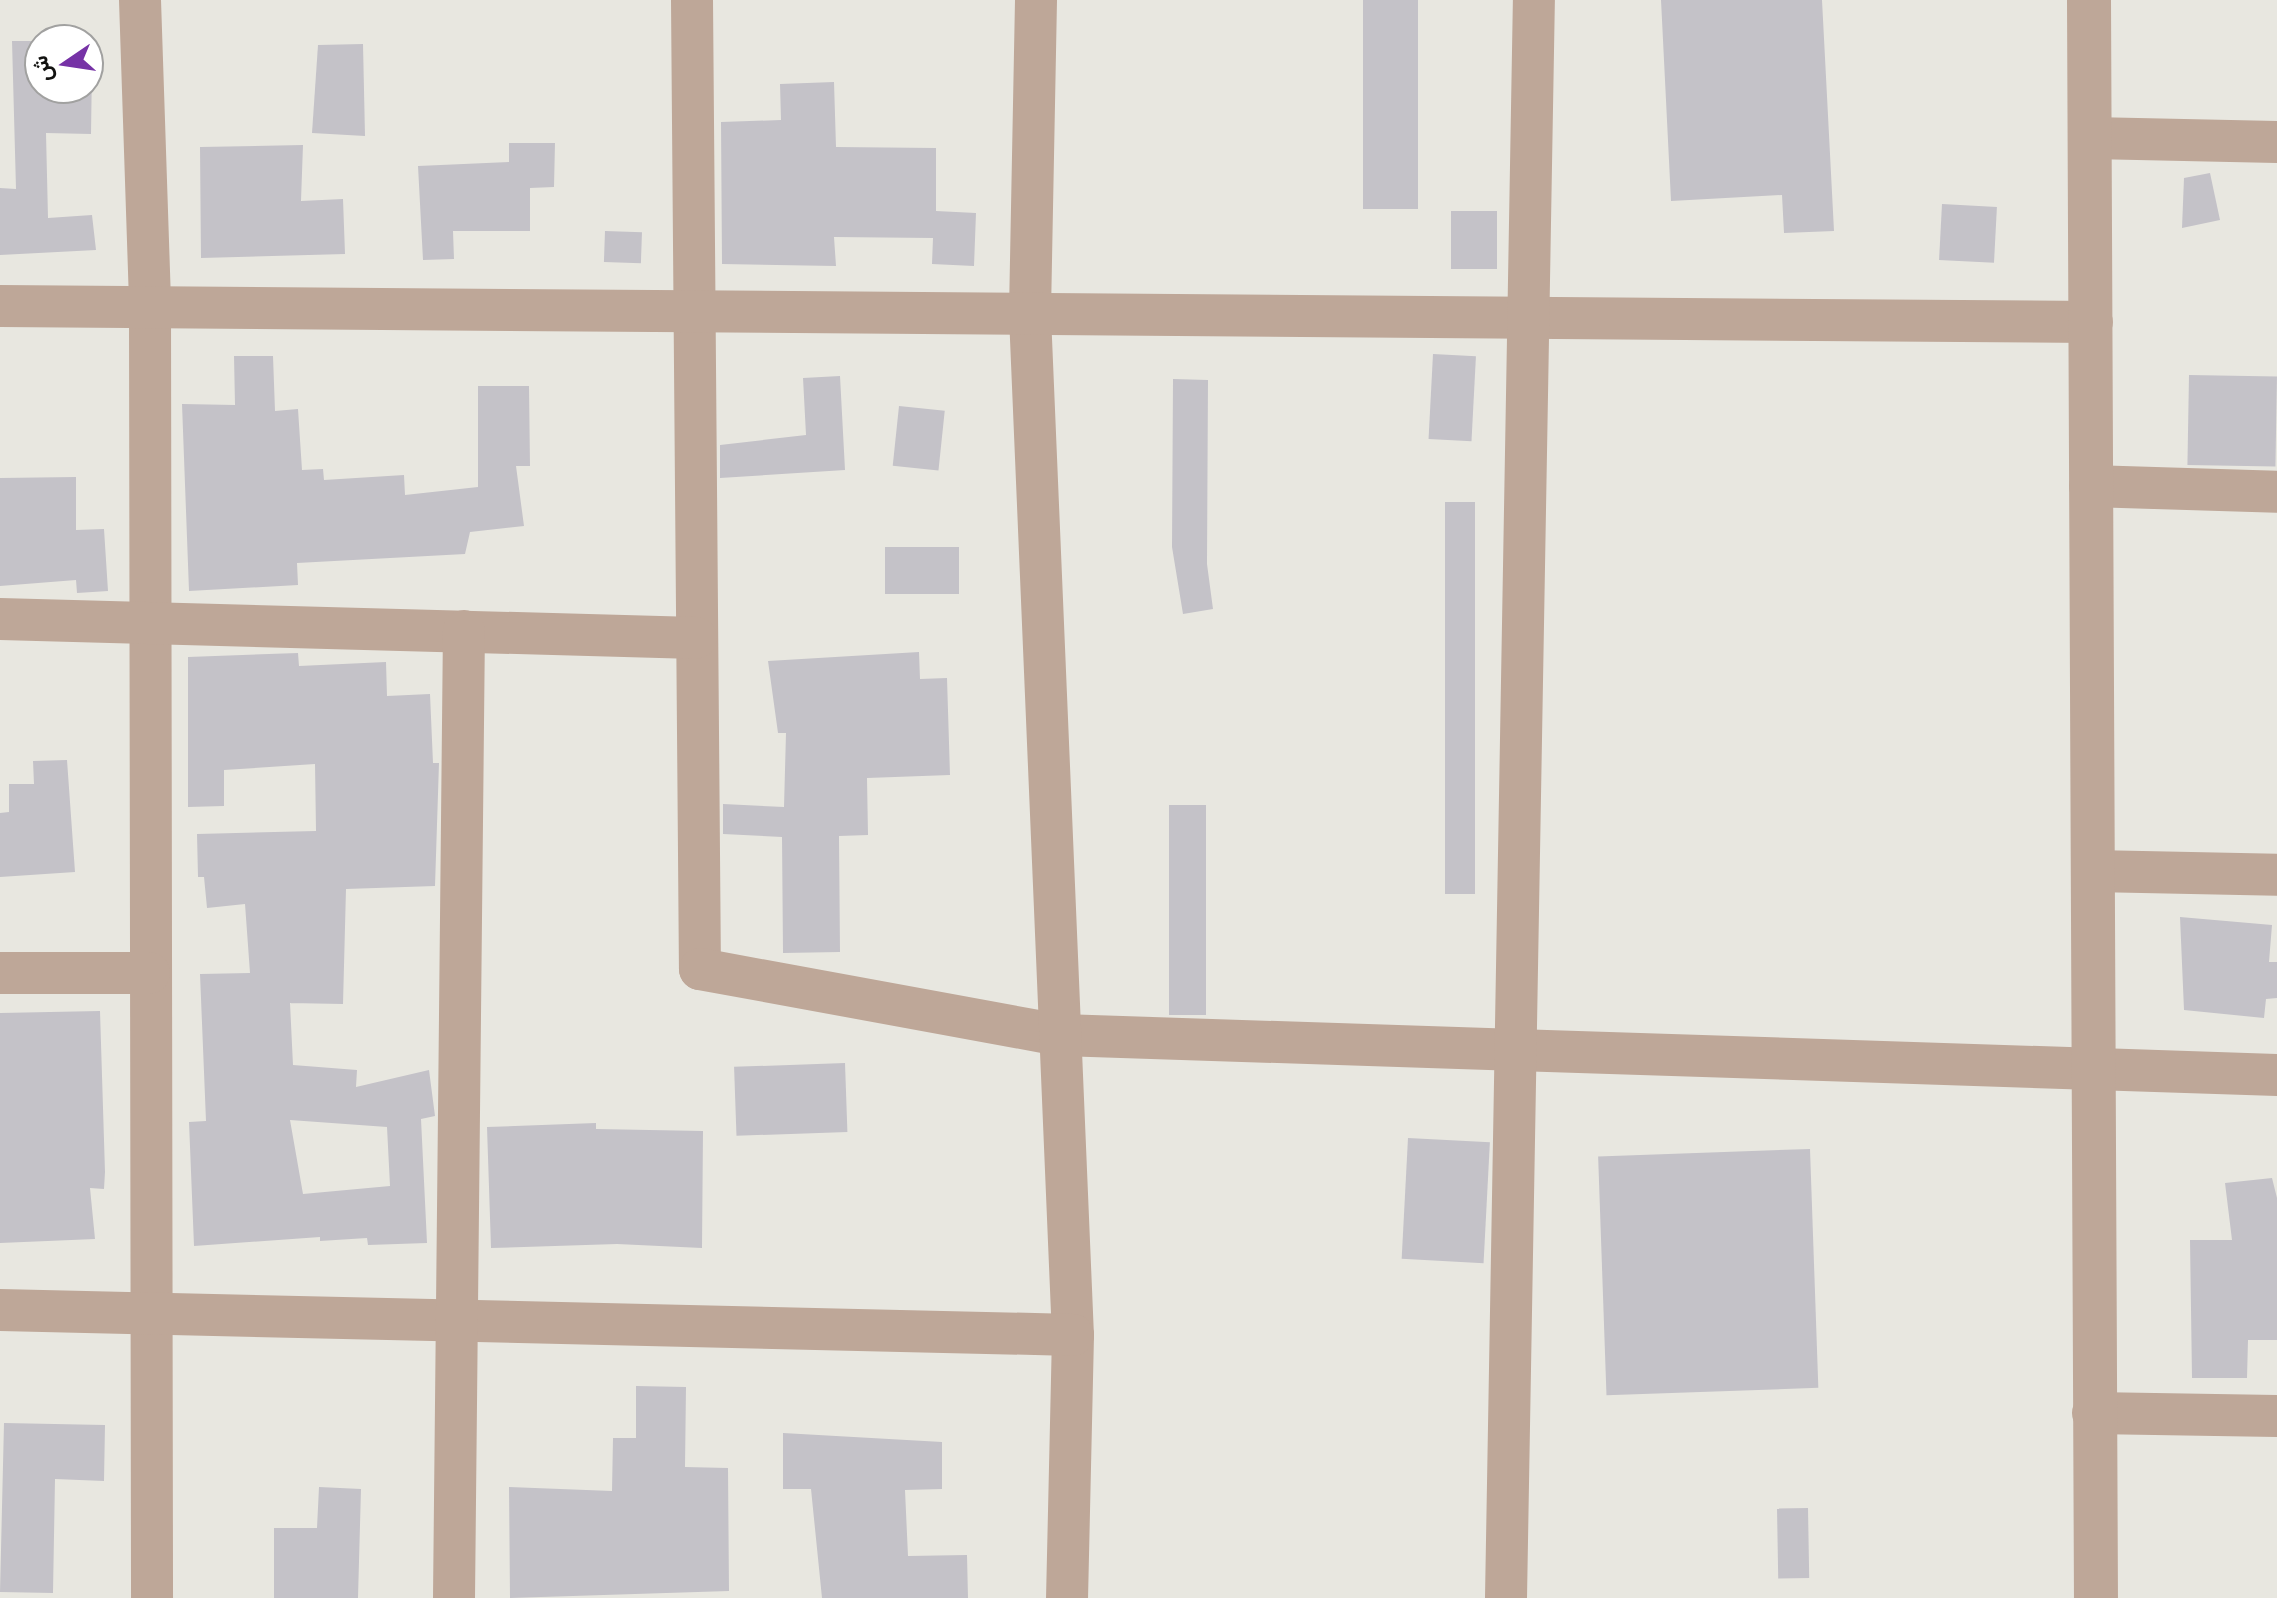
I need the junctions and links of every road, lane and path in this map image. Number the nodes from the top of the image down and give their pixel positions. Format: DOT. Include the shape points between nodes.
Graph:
graph roads {
  1 [pos="140,0"];
  2 [pos="692,0"];
  3 [pos="1036,0"];
  4 [pos="1534,0"];
  5 [pos="2089,0"];
  6 [pos="2091,138"];
  7 [pos="2277,142"];
  8 [pos="0,306"];
  9 [pos="150,307"];
  10 [pos="692,312"];
  11 [pos="1030,315"];
  12 [pos="1529,318"];
  13 [pos="2092,322"];
  14 [pos="2090,486"];
  15 [pos="2277,492"];
  16 [pos="0,619"];
  17 [pos="150,621"];
  18 [pos="464,631"];
  19 [pos="696,638"];
  20 [pos="2093,871"];
  21 [pos="2277,875"];
  22 [pos="0,973"];
  23 [pos="149,973"];
  24 [pos="1061,1035"];
  25 [pos="1516,1052"];
  26 [pos="2093,1072"];
  27 [pos="2277,1075"];
  28 [pos="0,1310"];
  29 [pos="148,1313"];
  30 [pos="457,1320"];
  31 [pos="1073,1335"];
  32 [pos="2093,1413"];
  33 [pos="2277,1416"];
  34 [pos="152,1598"];
  35 [pos="454,1598"];
  36 [pos="1067,1598"];
  37 [pos="1506,1598"];
  38 [pos="2096,1598"];
  1 -- 9 [label="street"];
  2 -- 10 [label="street"];
  3 -- 11 [label="street"];
  4 -- 12 [label="street"];
  5 -- 6 [label="street"];
  6 -- 7 [label="street"];
  6 -- 13 [label="street"];
  8 -- 9 [label="street"];
  9 -- 10 [label="street"];
  9 -- 17 [label="street"];
  10 -- 11 [label="street"];
  10 -- 19 [label="street"];
  11 -- 12 [label="street"];
  11 -- 24 [label="street"];
  12 -- 13 [label="street"];
  12 -- 25 [label="street"];
  13 -- 14 [label="street"];
  14 -- 15 [label="street"];
  14 -- 20 [label="street"];
  16 -- 17 [label="street"];
  17 -- 18 [label="street"];
  17 -- 23 [label="street"];
  18 -- 19 [label="street"];
  18 -- 30 [label="street"];
  19 -- 24 [label="street" via="700,969"];
  20 -- 21 [label="street"];
  20 -- 26 [label="street"];
  22 -- 23 [label="street"];
  23 -- 29 [label="street"];
  24 -- 25 [label="street"];
  24 -- 31 [label="street"];
  25 -- 26 [label="street"];
  25 -- 37 [label="street"];
  26 -- 27 [label="street"];
  26 -- 32 [label="street"];
  28 -- 29 [label="street"];
  29 -- 30 [label="street"];
  29 -- 34 [label="street"];
  30 -- 31 [label="street"];
  30 -- 35 [label="street"];
  31 -- 36 [label="street"];
  32 -- 33 [label="street"];
  32 -- 38 [label="street"];
}
